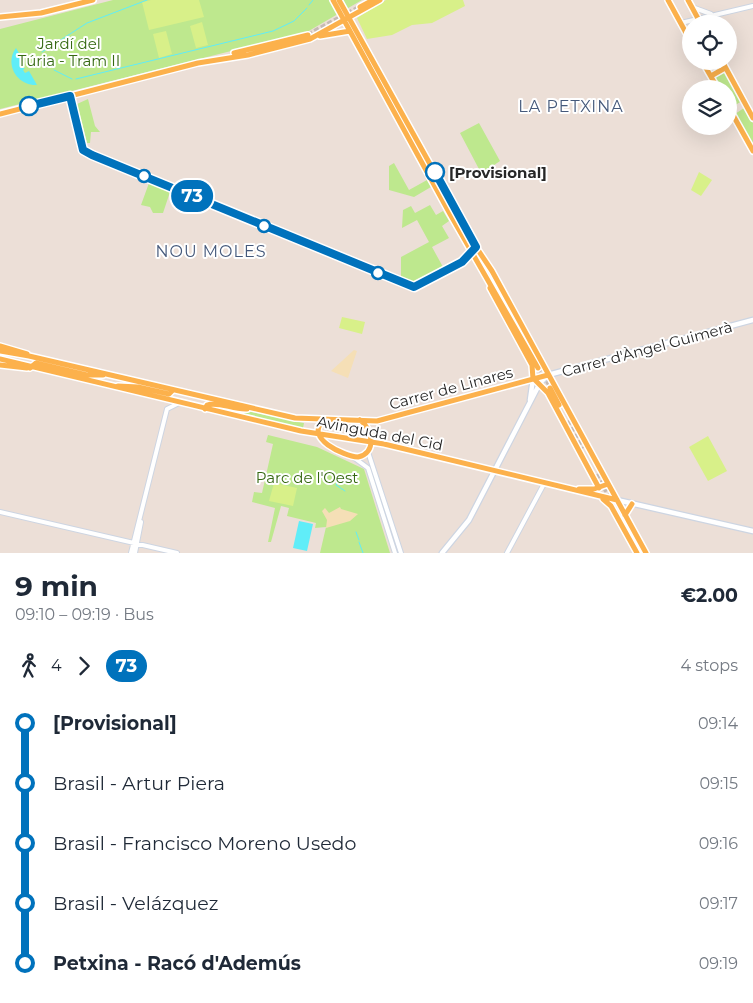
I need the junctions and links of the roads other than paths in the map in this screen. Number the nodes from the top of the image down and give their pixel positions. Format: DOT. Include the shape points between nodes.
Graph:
graph roads {
  1 [pos="93,0"];
  2 [pos="333,0"];
  3 [pos="339,0"];
  4 [pos="372,0"];
  5 [pos="380,0"];
  6 [pos="668,0"];
  7 [pos="688,0"];
  8 [pos="692,6"];
  9 [pos="753,6"];
  10 [pos="360,7"];
  11 [pos="342,12"];
  12 [pos="711,14"];
  13 [pos="696,15"];
  14 [pos="0,17"];
  15 [pos="350,18"];
  16 [pos="344,21"];
  17 [pos="681,23"];
  18 [pos="350,31"];
  19 [pos="309,37"];
  20 [pos="707,70"];
  21 [pos="722,70"];
  22 [pos="726,70"];
  23 [pos="711,76"];
  24 [pos="713,80"];
  25 [pos="0,114"];
  26 [pos="753,118"];
  27 [pos="737,123"];
  28 [pos="753,152"];
  29 [pos="482,256"];
  30 [pos="483,272"];
  31 [pos="753,321"];
  32 [pos="0,346"];
  33 [pos="0,351"];
  34 [pos="29,356"];
  35 [pos="0,359"];
  36 [pos="0,365"];
  37 [pos="30,368"];
  38 [pos="548,374"];
  39 [pos="110,375"];
  40 [pos="533,379"];
  41 [pos="540,383"];
  42 [pos="105,385"];
  43 [pos="550,388"];
  44 [pos="173,390"];
  45 [pos="179,402"];
  46 [pos="255,408"];
  47 [pos="206,409"];
  48 [pos="528,410"];
  49 [pos="324,420"];
  50 [pos="360,420"];
  51 [pos="567,422"];
  52 [pos="319,434"];
  53 [pos="584,440"];
  54 [pos="372,442"];
  55 [pos="584,448"];
  56 [pos="368,452"];
  57 [pos="351,456"];
  58 [pos="496,470"];
  59 [pos="598,474"];
  60 [pos="545,482"];
  61 [pos="608,484"];
  62 [pos="599,488"];
  63 [pos="576,489"];
  64 [pos="600,497"];
  65 [pos="617,500"];
  66 [pos="632,504"];
  67 [pos="617,508"];
  68 [pos="0,512"];
  69 [pos="625,515"];
  70 [pos="753,530"];
  71 [pos="135,543"];
  72 [pos="131,553"];
  73 [pos="135,553"];
  74 [pos="177,553"];
  75 [pos="395,553"];
  76 [pos="401,553"];
  77 [pos="442,553"];
  78 [pos="507,553"];
  79 [pos="642,553"];
  1 -- 14 [label="main road" via="41,13"];
  2 -- 11 [label="main road"];
  3 -- 11 [label="main road"];
  4 -- 10 [label="main road"];
  5 -- 15 [label="main road"];
  6 -- 17 [label="main road"];
  7 -- 8 [label="main road"];
  8 -- 12 [label="street"];
  8 -- 13 [label="main road"];
  9 -- 12 [label="street"];
  11 -- 15 [label="main road"];
  11 -- 16 [label="main road"];
  15 -- 16 [label="main road"];
  15 -- 29 [label="main road"];
  16 -- 18 [label="main road"];
  16 -- 19 [label="main road"];
  18 -- 19 [label="main road"];
  18 -- 30 [label="main road"];
  19 -- 25 [label="main road"];
  20 -- 23 [label="main road"];
  21 -- 23 [label="main road"];
  22 -- 26 [label="main road"];
  23 -- 24 [label="main road"];
  27 -- 28 [label="main road"];
  29 -- 30 [label="main road" via="539,367"];
  29 -- 38 [label="main road"];
  30 -- 40 [label="main road" via="532,365"];
  31 -- 38 [label="main road, Carrer d'Àngel Guimerà"];
  32 -- 34 [label="main road, Avinguda del Cid"];
  33 -- 34 [label="main road, Avinguda del Cid"];
  34 -- 39 [label="main road, Avinguda del Cid"];
  35 -- 37 [label="main road, Avinguda del Cid"];
  36 -- 37 [label="main road, Avinguda del Cid"];
  37 -- 39 [label="main road" via="36,363 87,375"];
  37 -- 42 [label="main road, Avinguda del Cid"];
  38 -- 40 [label="main road, Carrer de Linares"];
  38 -- 41 [label="main road"];
  38 -- 53 [label="main road"];
  39 -- 44 [label="main road, Avinguda del Cid"];
  40 -- 41 [label="main road"];
  40 -- 48 [label="main road"];
  40 -- 50 [label="main road, Carrer de Linares" via="377,421"];
  41 -- 48 [label="main road"];
  41 -- 51 [label="main road"];
  42 -- 44 [label="main road" via="138,387 166,394"];
  42 -- 45 [label="main road, Avinguda del Cid"];
  43 -- 51 [label="main road"];
  44 -- 46 [label="main road, Avinguda del Cid"];
  45 -- 47 [label="main road, Avinguda del Cid"];
  45 -- 71 [label="street" via="167,409"];
  46 -- 47 [label="main road" via="235,409 211,404 206,405"];
  46 -- 49 [label="main road, Avinguda del Cid" via="295,418"];
  47 -- 52 [label="main road, Avinguda del Cid"];
  48 -- 58 [label="main road"];
  49 -- 50 [label="main road, Avinguda del Cid"];
  49 -- 52 [label="main road"];
  50 -- 54 [label="main road" via="370,431"];
  51 -- 53 [label="main road"];
  51 -- 62 [label="main road"];
  52 -- 54 [label="main road, Avinguda del Cid"];
  52 -- 57 [label="main road" via="326,444"];
  53 -- 61 [label="main road"];
  54 -- 56 [label="main road"];
  54 -- 58 [label="main road, Avinguda del Cid"];
  55 -- 59 [label="main road"];
  56 -- 57 [label="main road" via="360,457"];
  56 -- 76 [label="street"];
  57 -- 75 [label="street" via="368,468"];
  58 -- 60 [label="main road, Avinguda del Cid"];
  58 -- 77 [label="main road" via="469,520"];
  60 -- 63 [label="main road, Avinguda del Cid"];
  60 -- 78 [label="street"];
  61 -- 62 [label="main road, Avinguda del Cid"];
  61 -- 65 [label="main road"];
  62 -- 63 [label="main road, Avinguda del Cid"];
  63 -- 64 [label="main road, Avinguda del Cid"];
  64 -- 65 [label="main road, Avinguda del Cid"];
  64 -- 79 [label="main road" via="611,506"];
  65 -- 66 [label="main road"];
  65 -- 69 [label="main road"];
  66 -- 69 [label="main road"];
  66 -- 70 [label="main road"];
  67 -- 79 [label="main road"];
  68 -- 71 [label="street"];
  69 -- 79 [label="main road"];
  71 -- 72 [label="street"];
  71 -- 73 [label="street"];
  71 -- 74 [label="street"];
}
